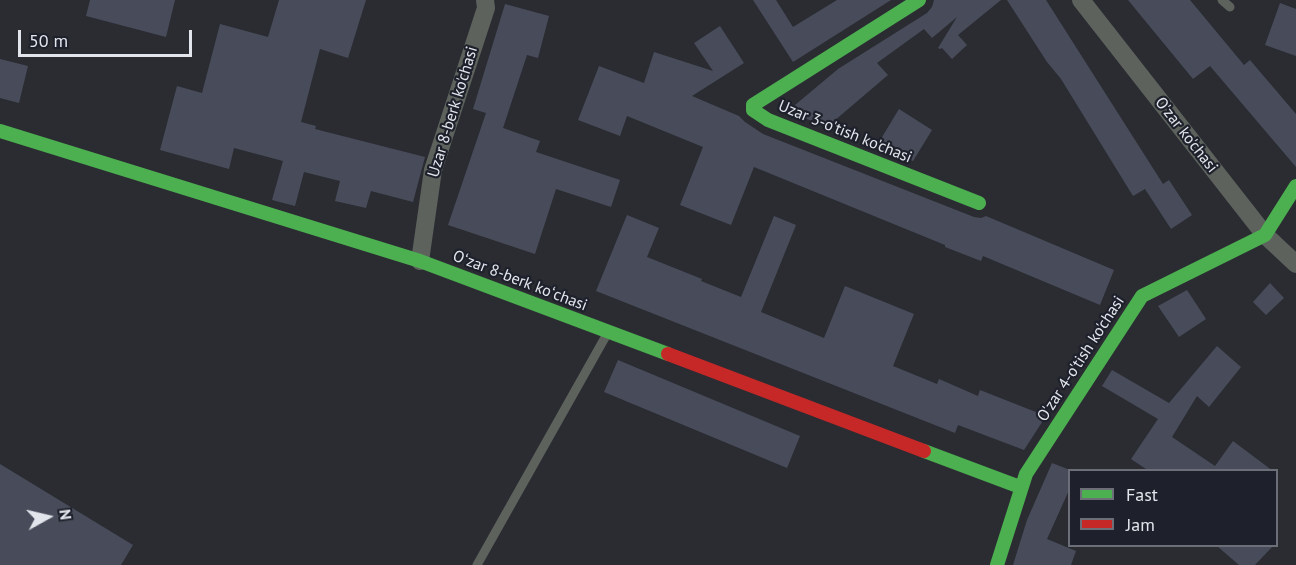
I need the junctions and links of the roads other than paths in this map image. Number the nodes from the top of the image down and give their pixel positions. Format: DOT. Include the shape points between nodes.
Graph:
graph roads {
  1 [pos="485,0"];
  2 [pos="919,0"];
  3 [pos="1081,0"];
  4 [pos="1222,0"];
  5 [pos="1230,7"];
  6 [pos="0,131"];
  7 [pos="1296,186"];
  8 [pos="979,203"];
  9 [pos="1264,235"];
  10 [pos="420,261"];
  11 [pos="1296,264"];
  12 [pos="608,332"];
  13 [pos="1020,487"];
  14 [pos="477,565"];
  15 [pos="997,565"];
  1 -- 10 [label="street, Uzar 8-berk ko'chasi" via="486,8 433,170"];
  2 -- 8 [label="street, Uzar 3-o'tish ko'chasi" via="753,105 753,110 768,120"];
  3 -- 9 [label="street, O'zar ko'chasi"];
  4 -- 5 [label="lane"];
  6 -- 10 [label="street, Oʻzar 8-berk koʻchasi"];
  7 -- 9 [label="street"];
  9 -- 11 [label="street, O'zar ko'chasi"];
  9 -- 13 [label="street, O'zar 4-o'tish ko'chasi" via="1142,296"];
  10 -- 12 [label="street, Oʻzar 8-berk koʻchasi"];
  12 -- 13 [label="street, Oʻzar 8-berk koʻchasi"];
  12 -- 14 [label="lane"];
  13 -- 15 [label="street, O'zar 4-o'tish ko'chasi"];
}
